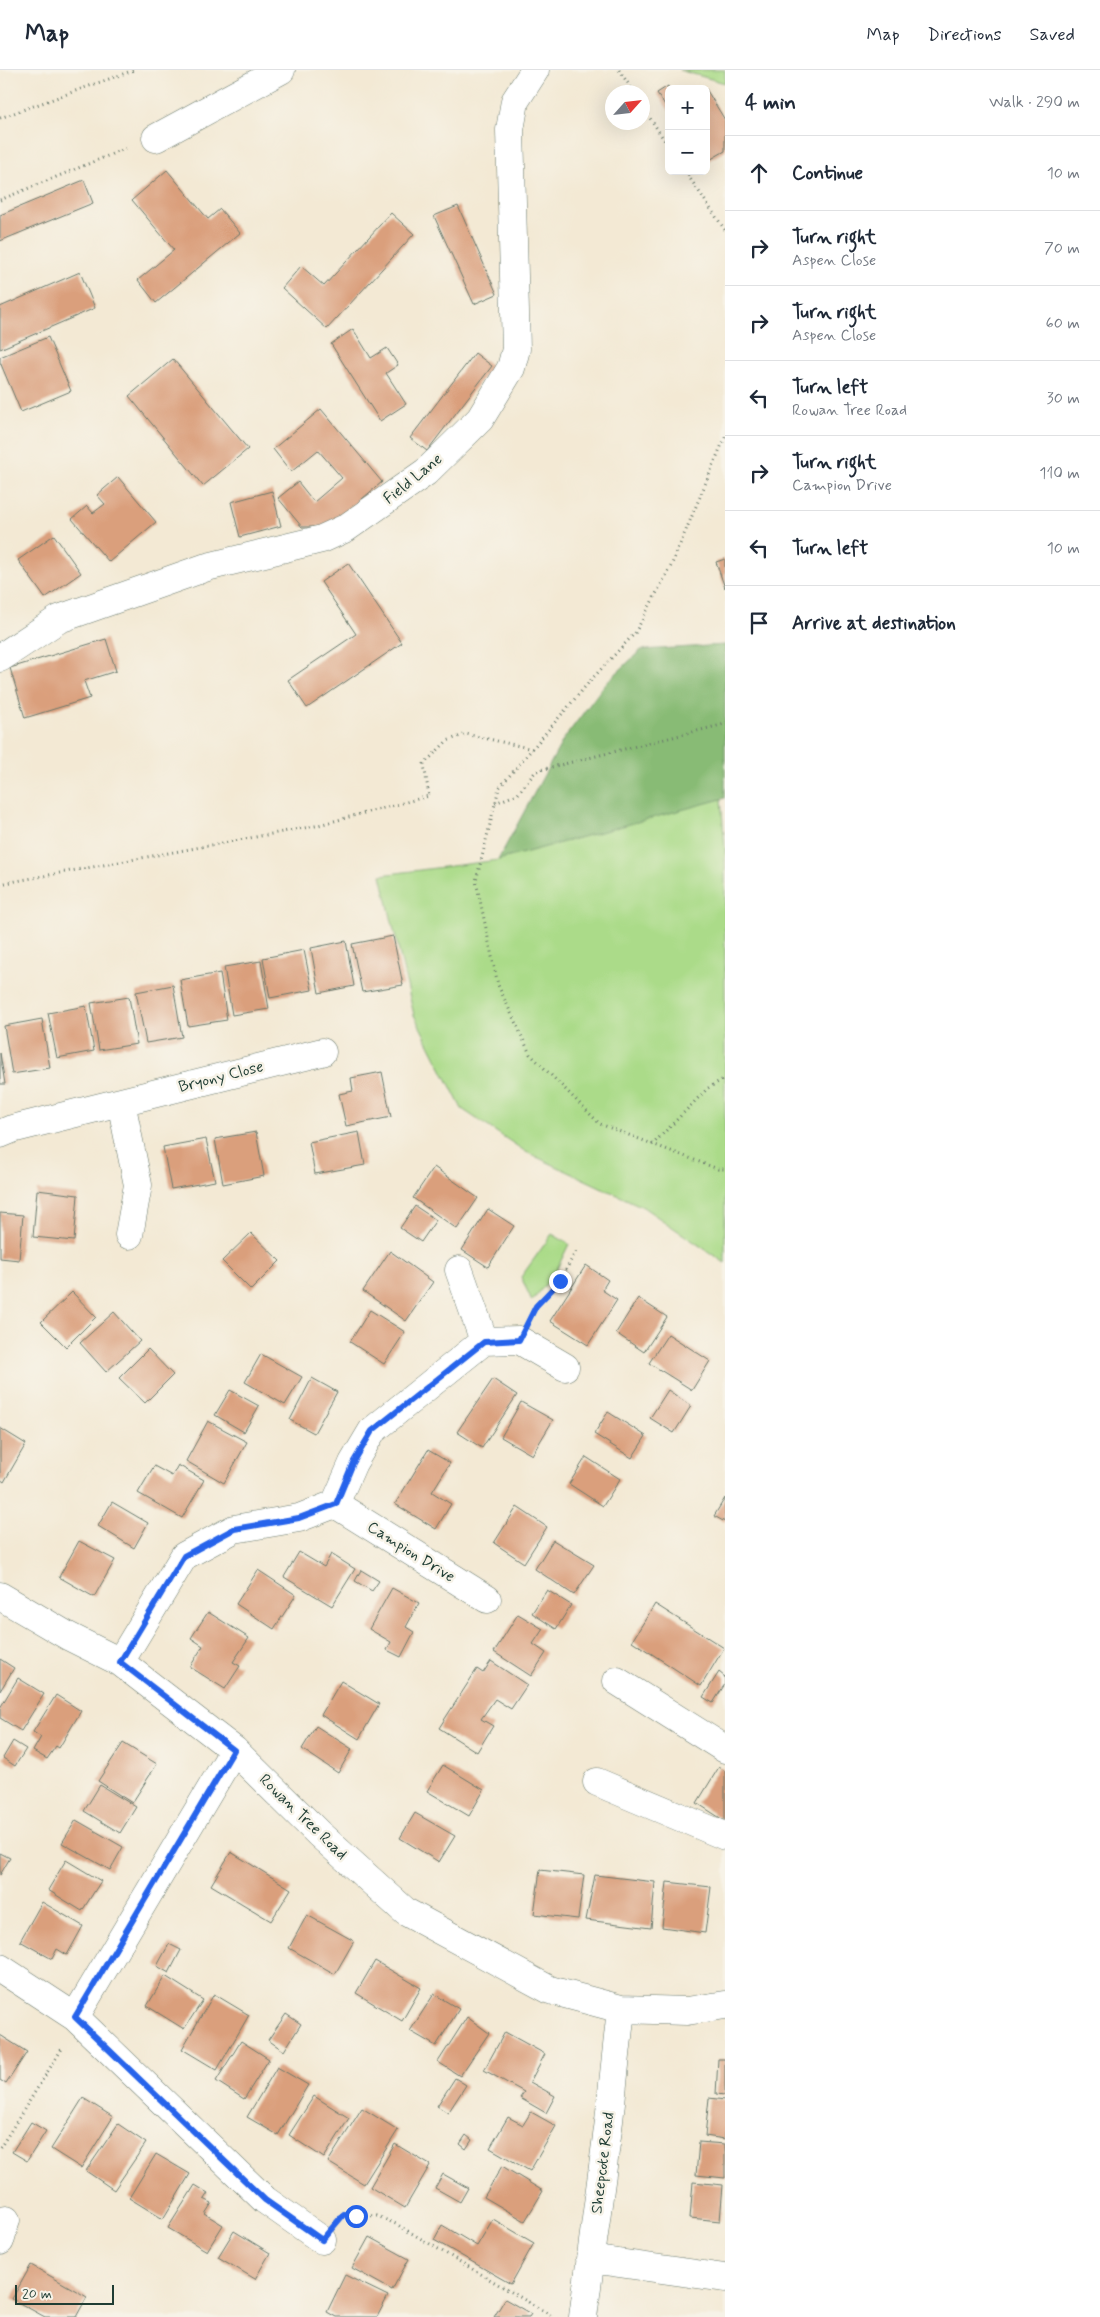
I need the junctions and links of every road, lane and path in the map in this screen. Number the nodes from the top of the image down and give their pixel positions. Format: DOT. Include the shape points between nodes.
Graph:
graph roads {
  1 [pos="134,70"];
  2 [pos="281,70"];
  3 [pos="535,70"];
  4 [pos="619,70"];
  5 [pos="629,85"];
  6 [pos="0,118"];
  7 [pos="650,118"];
  8 [pos="156,138"];
  9 [pos="665,141"];
  10 [pos="688,175"];
  11 [pos="0,200"];
  12 [pos="725,230"];
  13 [pos="725,437"];
  14 [pos="0,658"];
  15 [pos="725,724"];
  16 [pos="533,749"];
  17 [pos="495,804"];
  18 [pos="0,884"];
  19 [pos="322,1052"];
  20 [pos="725,1078"];
  21 [pos="121,1102"];
  22 [pos="0,1134"];
  23 [pos="652,1145"];
  24 [pos="725,1168"];
  25 [pos="129,1235"];
  26 [pos="577,1249"];
  27 [pos="460,1270"];
  28 [pos="519,1340"];
  29 [pos="484,1342"];
  30 [pos="565,1367"];
  31 [pos="336,1504"];
  32 [pos="0,1596"];
  33 [pos="487,1599"];
  34 [pos="120,1662"];
  35 [pos="617,1681"];
  36 [pos="725,1749"];
  37 [pos="234,1750"];
  38 [pos="597,1782"];
  39 [pos="725,1836"];
  40 [pos="0,1968"];
  41 [pos="725,2005"];
  42 [pos="621,2009"];
  43 [pos="78,2021"];
  44 [pos="0,2148"];
  45 [pos="322,2240"];
  46 [pos="590,2259"];
  47 [pos="725,2278"];
  48 [pos="555,2317"];
  49 [pos="583,2317"];
  1 -- 6 [label="path"];
  2 -- 8 [label="street"];
  3 -- 14 [label="street, Field Lane" via="515,101 510,130 516,349 511,368 480,419 426,472 346,528 322,539 207,567 59,619"];
  4 -- 5 [label="path"];
  7 -- 9 [label="path"];
  8 -- 11 [label="path"];
  10 -- 12 [label="path"];
  13 -- 16 [label="path" via="671,566 635,632"];
  15 -- 17 [label="path" via="536,771 518,794"];
  16 -- 17 [label="path" via="498,788"];
  16 -- 18 [label="path" via="466,734 447,741 424,764 428,796 315,826"];
  17 -- 23 [label="path" via="476,882 502,994 530,1054 600,1124"];
  19 -- 21 [label="street, Bryony Close"];
  20 -- 23 [label="path" via="708,1088"];
  21 -- 22 [label="street, Bryony Close"];
  21 -- 25 [label="street" via="138,1185"];
  23 -- 24 [label="path" via="718,1169"];
  26 -- 28 [label="path" via="560,1281 536,1306"];
  27 -- 29 [label="street"];
  28 -- 29 [label="street"];
  28 -- 30 [label="street"];
  29 -- 31 [label="street" via="372,1431 353,1463"];
  31 -- 33 [label="street, Campion Drive"];
  31 -- 34 [label="street" via="299,1518 234,1529 184,1556"];
  32 -- 34 [label="street, Rowan Tree Road"];
  34 -- 37 [label="street, Rowan Tree Road"];
  35 -- 36 [label="street"];
  37 -- 42 [label="street, Rowan Tree Road" via="319,1834 406,1912 550,1990"];
  37 -- 43 [label="street"];
  38 -- 39 [label="street"];
  40 -- 43 [label="street"];
  41 -- 42 [label="street, Rowan Tree Road" via="687,2011"];
  42 -- 46 [label="street, Sheepcote Road"];
  43 -- 44 [label="path"];
  43 -- 45 [label="street" via="265,2200"];
  45 -- 48 [label="path" via="344,2214 377,2216"];
  46 -- 47 [label="street"];
  46 -- 49 [label="street, Sheepcote Road"];
}
